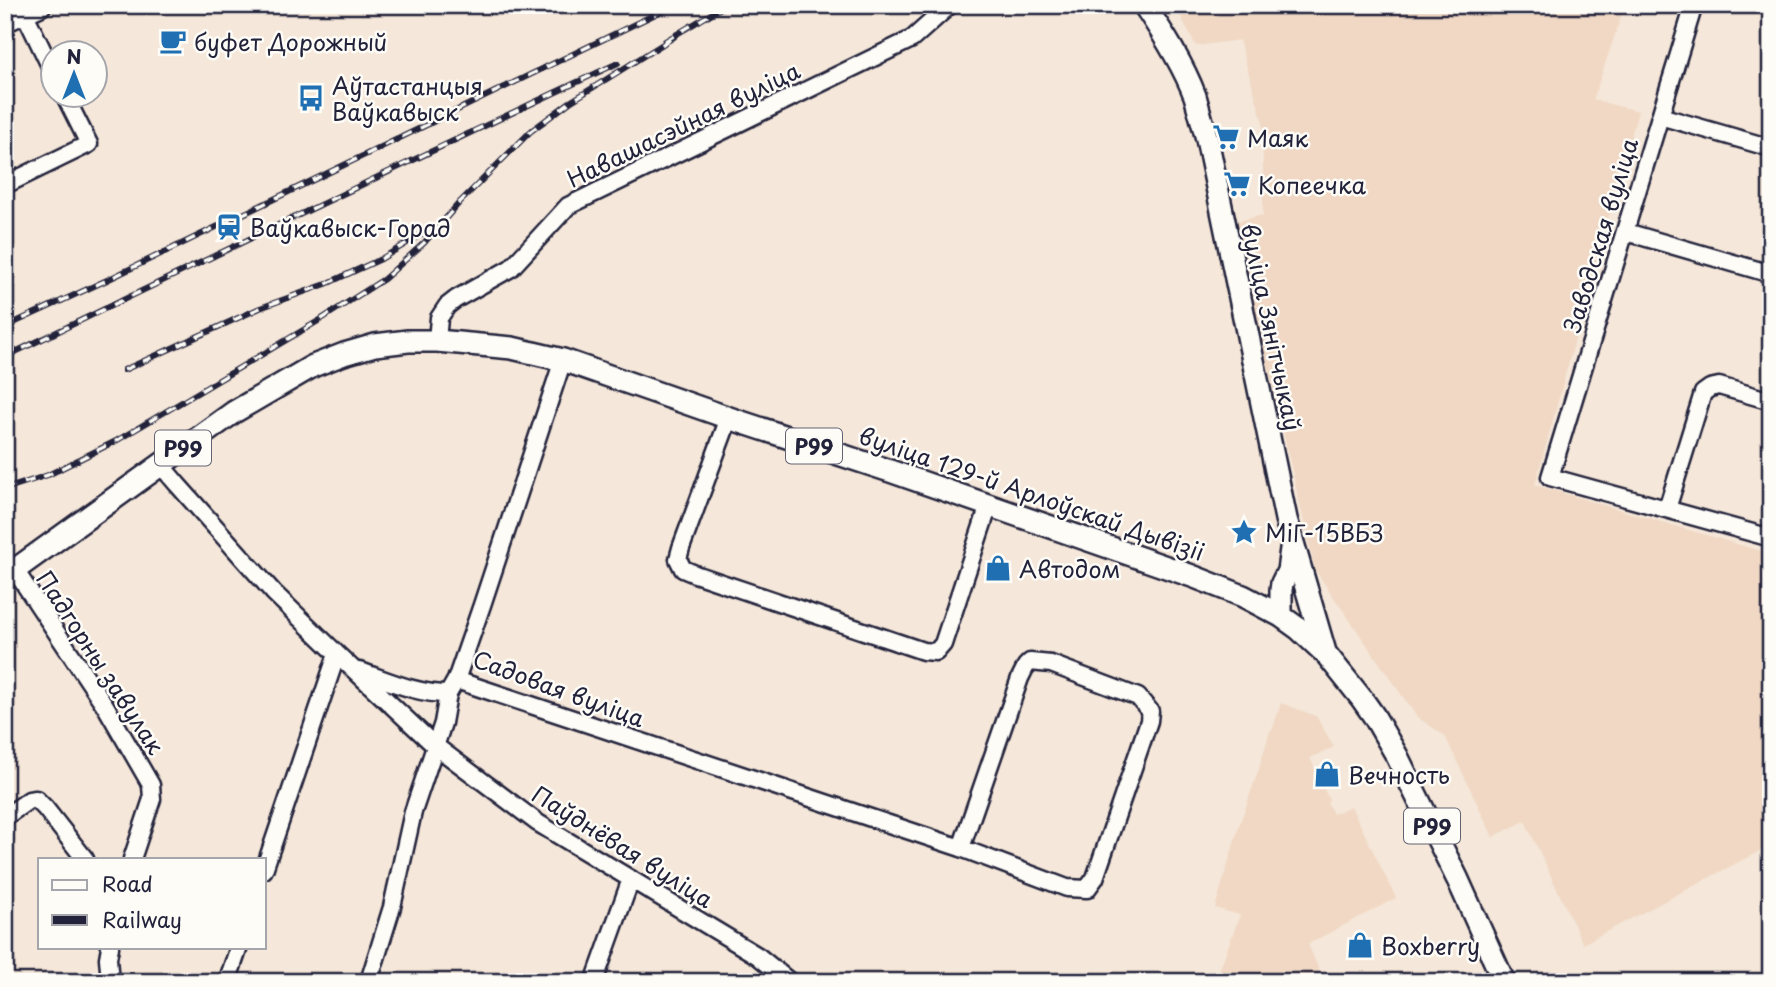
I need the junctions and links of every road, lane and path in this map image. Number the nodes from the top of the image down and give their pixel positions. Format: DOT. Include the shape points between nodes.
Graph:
graph roads {
  1 [pos="950,5"];
  2 [pos="1144,5"];
  3 [pos="1694,5"];
  4 [pos="23,13"];
  5 [pos="38,42"];
  6 [pos="71,108"];
  7 [pos="1660,116"];
  8 [pos="1771,148"];
  9 [pos="5,185"];
  10 [pos="1626,232"];
  11 [pos="1771,274"];
  12 [pos="437,341"];
  13 [pos="563,360"];
  14 [pos="1771,401"];
  15 [pos="729,418"];
  16 [pos="160,464"];
  17 [pos="989,505"];
  18 [pos="1667,509"];
  19 [pos="1771,538"];
  20 [pos="1292,544"];
  21 [pos="10,574"];
  22 [pos="1282,583"];
  23 [pos="1307,595"];
  24 [pos="1243,596"];
  25 [pos="1281,616"];
  26 [pos="337,654"];
  27 [pos="1326,654"];
  28 [pos="351,668"];
  29 [pos="452,687"];
  30 [pos="434,745"];
  31 [pos="5,817"];
  32 [pos="961,848"];
  33 [pos="84,858"];
  34 [pos="132,858"];
  35 [pos="266,864"];
  36 [pos="631,879"];
  37 [pos="110,948"];
  38 [pos="239,948"];
  39 [pos="370,981"];
  40 [pos="110,982"];
  41 [pos="227,982"];
  42 [pos="594,982"];
  43 [pos="790,982"];
  44 [pos="1504,982"];
  1 -- 12 [label="street, Навашасэйная вуліца" via="912,39 568,206 511,268 447,306 439,318"];
  2 -- 20 [label="main road, вуліца Зянітчыкаў" via="1187,78 1207,139"];
  3 -- 7 [label="street, Заводская вуліца"];
  4 -- 5 [label="street"];
  6 -- 9 [label="street" via="89,144"];
  7 -- 8 [label="street"];
  7 -- 10 [label="street, Заводская вуліца"];
  10 -- 11 [label="street"];
  10 -- 18 [label="street, Заводская вуліца" via="1550,477"];
  12 -- 13 [label="main road, вуліца 129-й Арлоўскай Дывізіі / Р99" via="512,348"];
  12 -- 16 [label="main road, вуліца 129-й Арлоўскай Дывізіі / Р99" via="375,345 313,366 234,412"];
  13 -- 15 [label="main road, вуліца 129-й Арлоўскай Дывізіі / Р99"];
  13 -- 29 [label="street, Садовая вуліца"];
  14 -- 18 [label="street" via="1719,386 1703,393"];
  15 -- 17 [label="main road, вуліца 129-й Арлоўскай Дывізіі / Р99"];
  15 -- 17 [label="street" via="678,559 683,569 695,575 796,609 936,652 943,644"];
  16 -- 21 [label="main road, вуліца 129-й Арлоўскай Дывізіі / Р99"];
  16 -- 26 [label="street, Паўднёвая вуліца" via="274,593"];
  17 -- 24 [label="main road, вуліца 129-й Арлоўскай Дывізіі / Р99"];
  18 -- 19 [label="street"];
  20 -- 22 [label="main road"];
  20 -- 23 [label="main road, вуліца Зянітчыкаў"];
  21 -- 34 [label="street, Падгорны завулак" via="106,707 151,785 152,799"];
  22 -- 24 [label="main road" via="1268,592"];
  22 -- 25 [label="main road"];
  23 -- 25 [label="main road" via="1299,607"];
  23 -- 27 [label="main road, вуліца Зянітчыкаў"];
  24 -- 25 [label="main road, Р99"];
  25 -- 27 [label="main road, Р99"];
  26 -- 28 [label="street, Паўднёвая вуліца"];
  26 -- 35 [label="street"];
  27 -- 44 [label="main road, Р99" via="1362,699 1397,756"];
  28 -- 29 [label="street" via="412,690 434,694"];
  28 -- 30 [label="street, Паўднёвая вуліца"];
  29 -- 30 [label="street"];
  29 -- 32 [label="street, Садовая вуліца"];
  30 -- 36 [label="street, Паўднёвая вуліца" via="538,823"];
  30 -- 39 [label="street"];
  31 -- 33 [label="street" via="36,799"];
  32 -- 32 [label="street, Садовая вуліца" via="1067,888 1087,889 1095,878 1150,711 1138,697 1051,664 1030,662 1020,678"];
  36 -- 42 [label="street"];
  36 -- 43 [label="street, Паўднёвая вуліца" via="758,956"];
  37 -- 40 [label="street"];
  38 -- 41 [label="street"];
}
